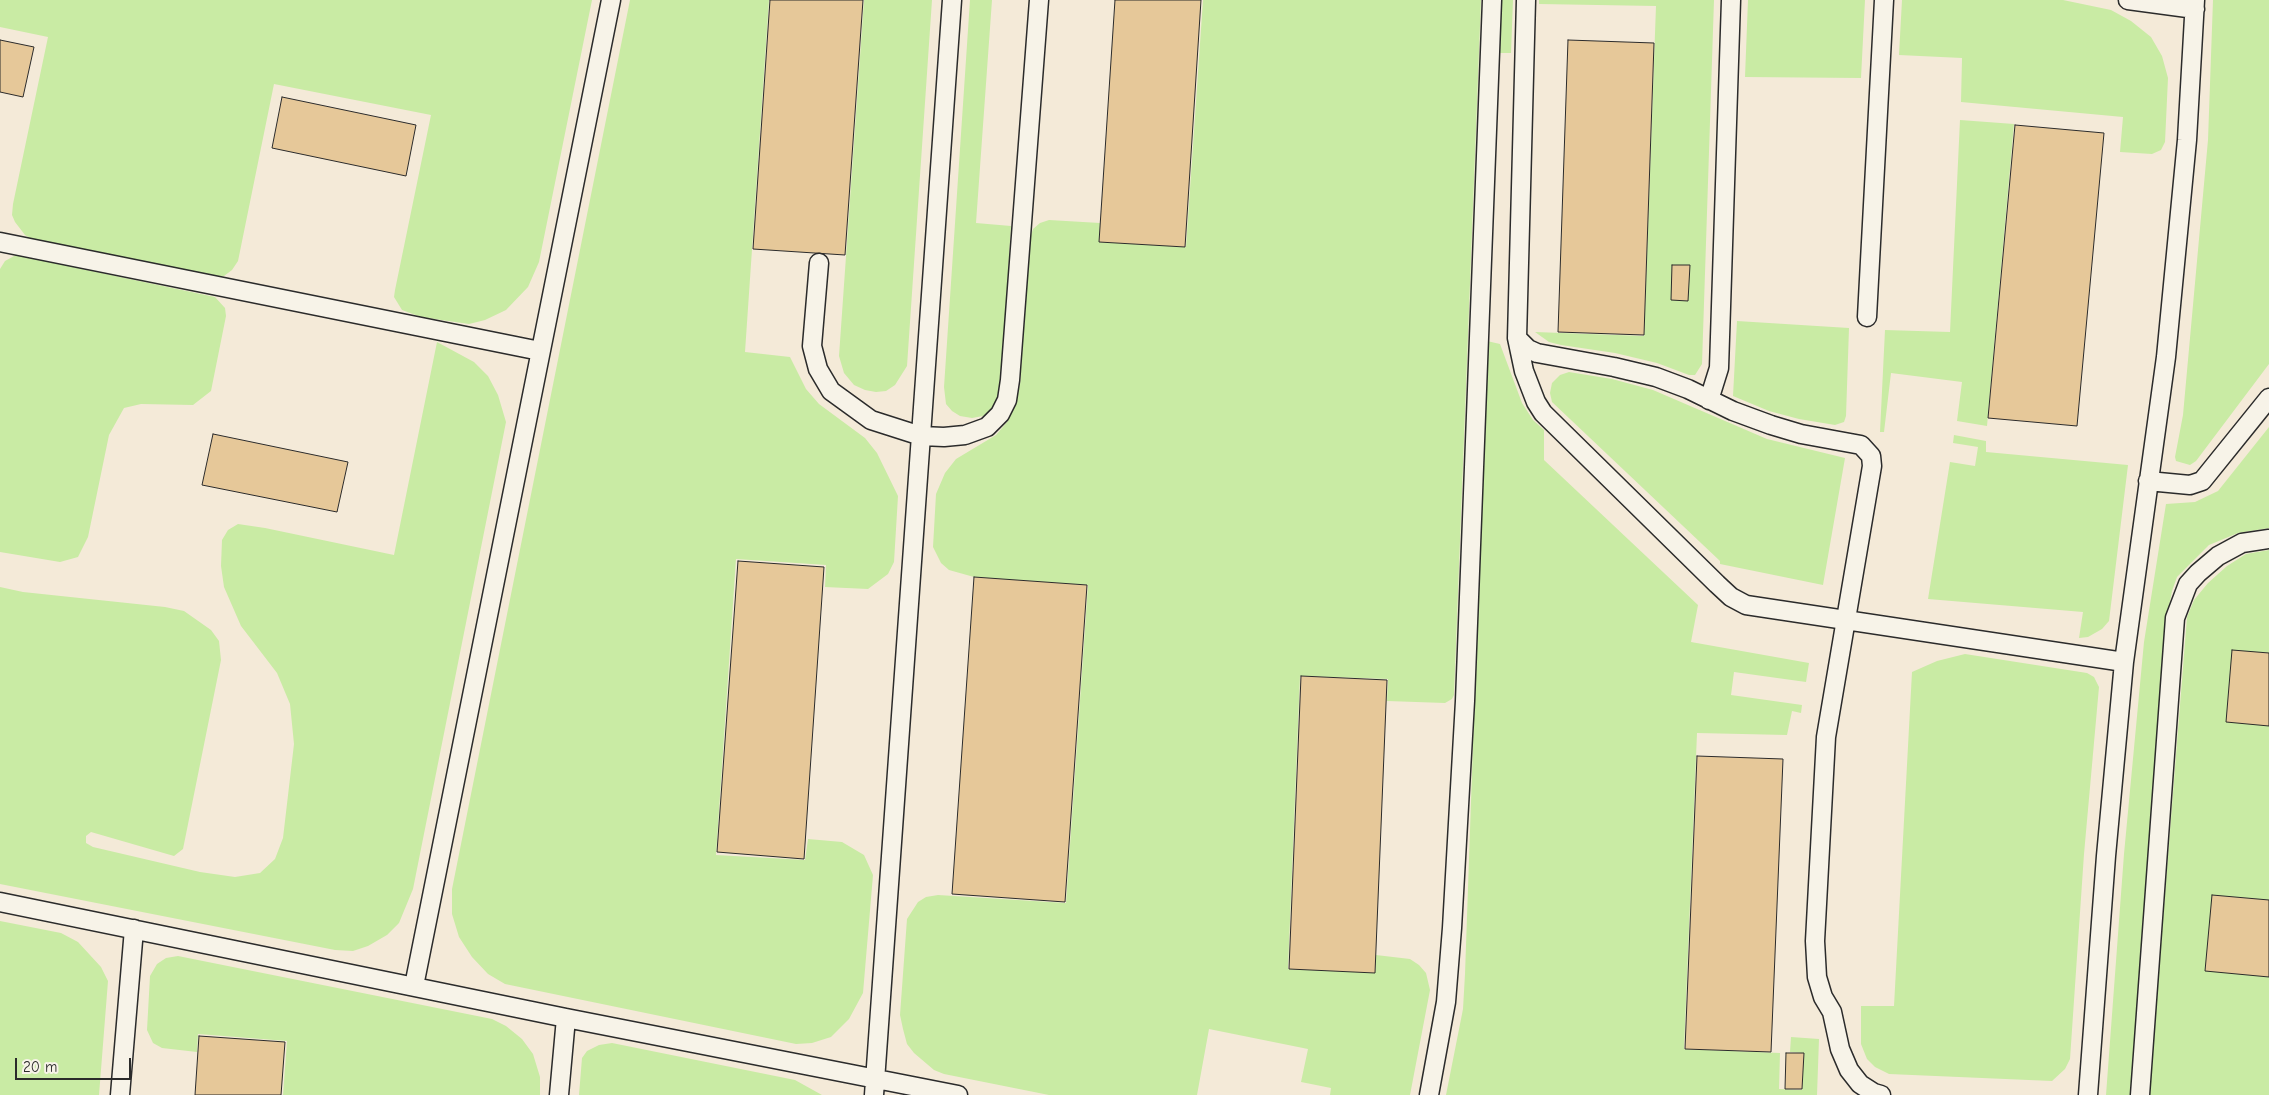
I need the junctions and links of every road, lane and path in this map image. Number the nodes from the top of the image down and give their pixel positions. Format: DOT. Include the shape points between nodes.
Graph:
graph roads {
  1 [pos="611,0"];
  2 [pos="952,0"];
  3 [pos="1039,0"];
  4 [pos="1492,0"];
  5 [pos="1526,0"];
  6 [pos="1731,0"];
  7 [pos="1884,0"];
  8 [pos="2128,0"];
  9 [pos="2195,4"];
  10 [pos="0,242"];
  11 [pos="818,263"];
  12 [pos="1867,317"];
  13 [pos="1517,338"];
  14 [pos="540,351"];
  15 [pos="2269,398"];
  16 [pos="1709,400"];
  17 [pos="921,436"];
  18 [pos="2148,481"];
  19 [pos="2269,539"];
  20 [pos="1847,620"];
  21 [pos="2124,662"];
  22 [pos="0,902"];
  23 [pos="134,929"];
  24 [pos="414,986"];
  25 [pos="566,1018"];
  26 [pos="874,1087"];
  27 [pos="120,1095"];
  28 [pos="559,1095"];
  29 [pos="958,1095"];
  30 [pos="1429,1095"];
  31 [pos="1881,1095"];
  32 [pos="2088,1095"];
  33 [pos="2140,1095"];
  1 -- 14 [label="lane"];
  2 -- 17 [label="lane"];
  3 -- 17 [label="lane" via="1007,400 1000,414 987,427 964,435"];
  4 -- 30 [label="lane" via="1465,701 1452,928 1446,1002"];
  5 -- 13 [label="lane"];
  6 -- 16 [label="lane" via="1719,368"];
  7 -- 12 [label="lane"];
  8 -- 9 [label="lane"];
  9 -- 18 [label="lane" via="2188,140 2168,337"];
  10 -- 14 [label="lane"];
  11 -- 17 [label="lane" via="812,346 818,369 831,391 871,420"];
  13 -- 16 [label="lane" via="1537,353 1656,377"];
  13 -- 20 [label="lane" via="1524,371 1544,413 1731,597 1746,605"];
  14 -- 24 [label="lane"];
  15 -- 18 [label="lane" via="2202,481 2190,485"];
  16 -- 20 [label="lane" via="1734,412 1801,434 1854,443 1871,456"];
  17 -- 26 [label="lane"];
  18 -- 21 [label="lane"];
  19 -- 33 [label="lane" via="2242,543 2204,567 2188,584 2175,618"];
  20 -- 21 [label="lane"];
  20 -- 31 [label="lane" via="1826,736 1815,941 1817,977 1832,1012 1840,1049 1849,1070 1860,1084"];
  21 -- 32 [label="lane"];
  22 -- 23 [label="lane"];
  23 -- 24 [label="lane"];
  23 -- 27 [label="lane"];
  24 -- 25 [label="lane"];
  25 -- 26 [label="lane"];
  25 -- 28 [label="lane"];
  26 -- 29 [label="lane"];
}
